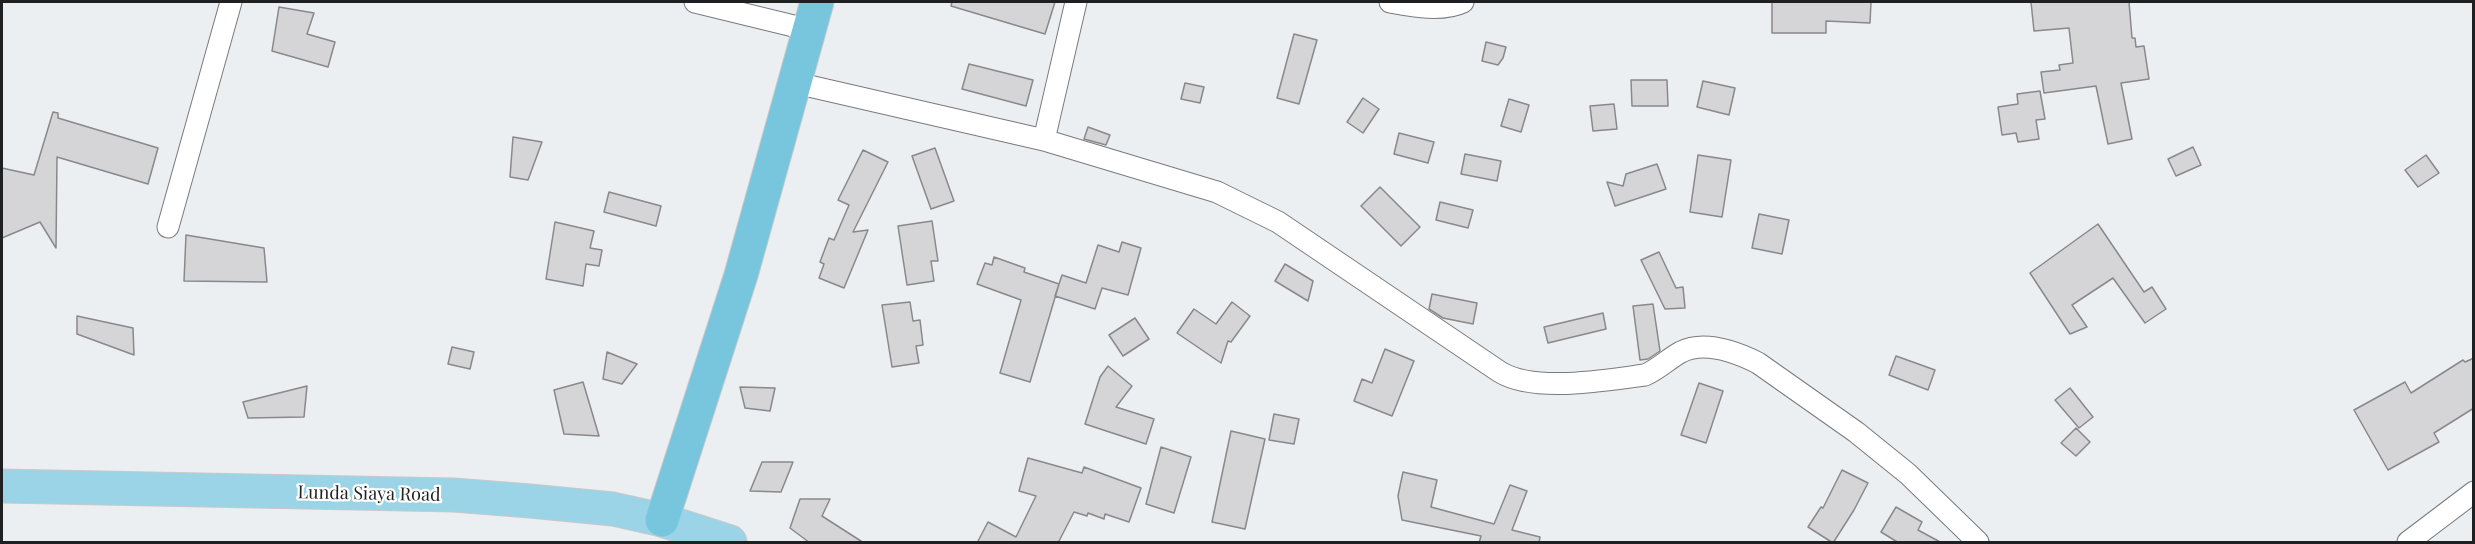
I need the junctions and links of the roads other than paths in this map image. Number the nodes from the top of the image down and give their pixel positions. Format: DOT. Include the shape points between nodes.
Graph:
graph roads {
  1 [pos="231,2"];
  2 [pos="695,2"];
  3 [pos="1076,2"];
  4 [pos="1390,2"];
  5 [pos="1463,2"];
  6 [pos="813,16"];
  7 [pos="796,83"];
  8 [pos="1044,140"];
  9 [pos="168,227"];
  10 [pos="2,486"];
  11 [pos="2474,492"];
  12 [pos="662,520"];
  13 [pos="730,543"];
  14 [pos="1978,543"];
  15 [pos="2408,543"];
  1 -- 9 [label="street"];
  2 -- 6 [label="street"];
  3 -- 8 [label="street"];
  4 -- 5 [label="street" via="1439,8"];
  6 -- 7 [label="highway"];
  7 -- 8 [label="street"];
  7 -- 12 [label="highway" via="741,275"];
  8 -- 14 [label="street" via="1191,183 1278,222 1519,381 1645,375 1681,352 1697,348 1741,354 1856,432 1908,474"];
  10 -- 12 [label="main road, Lunda Siaya Road" via="454,495 614,509"];
  11 -- 15 [label="street"];
  12 -- 13 [label="main road, Lunda Siaya Road"];
}
